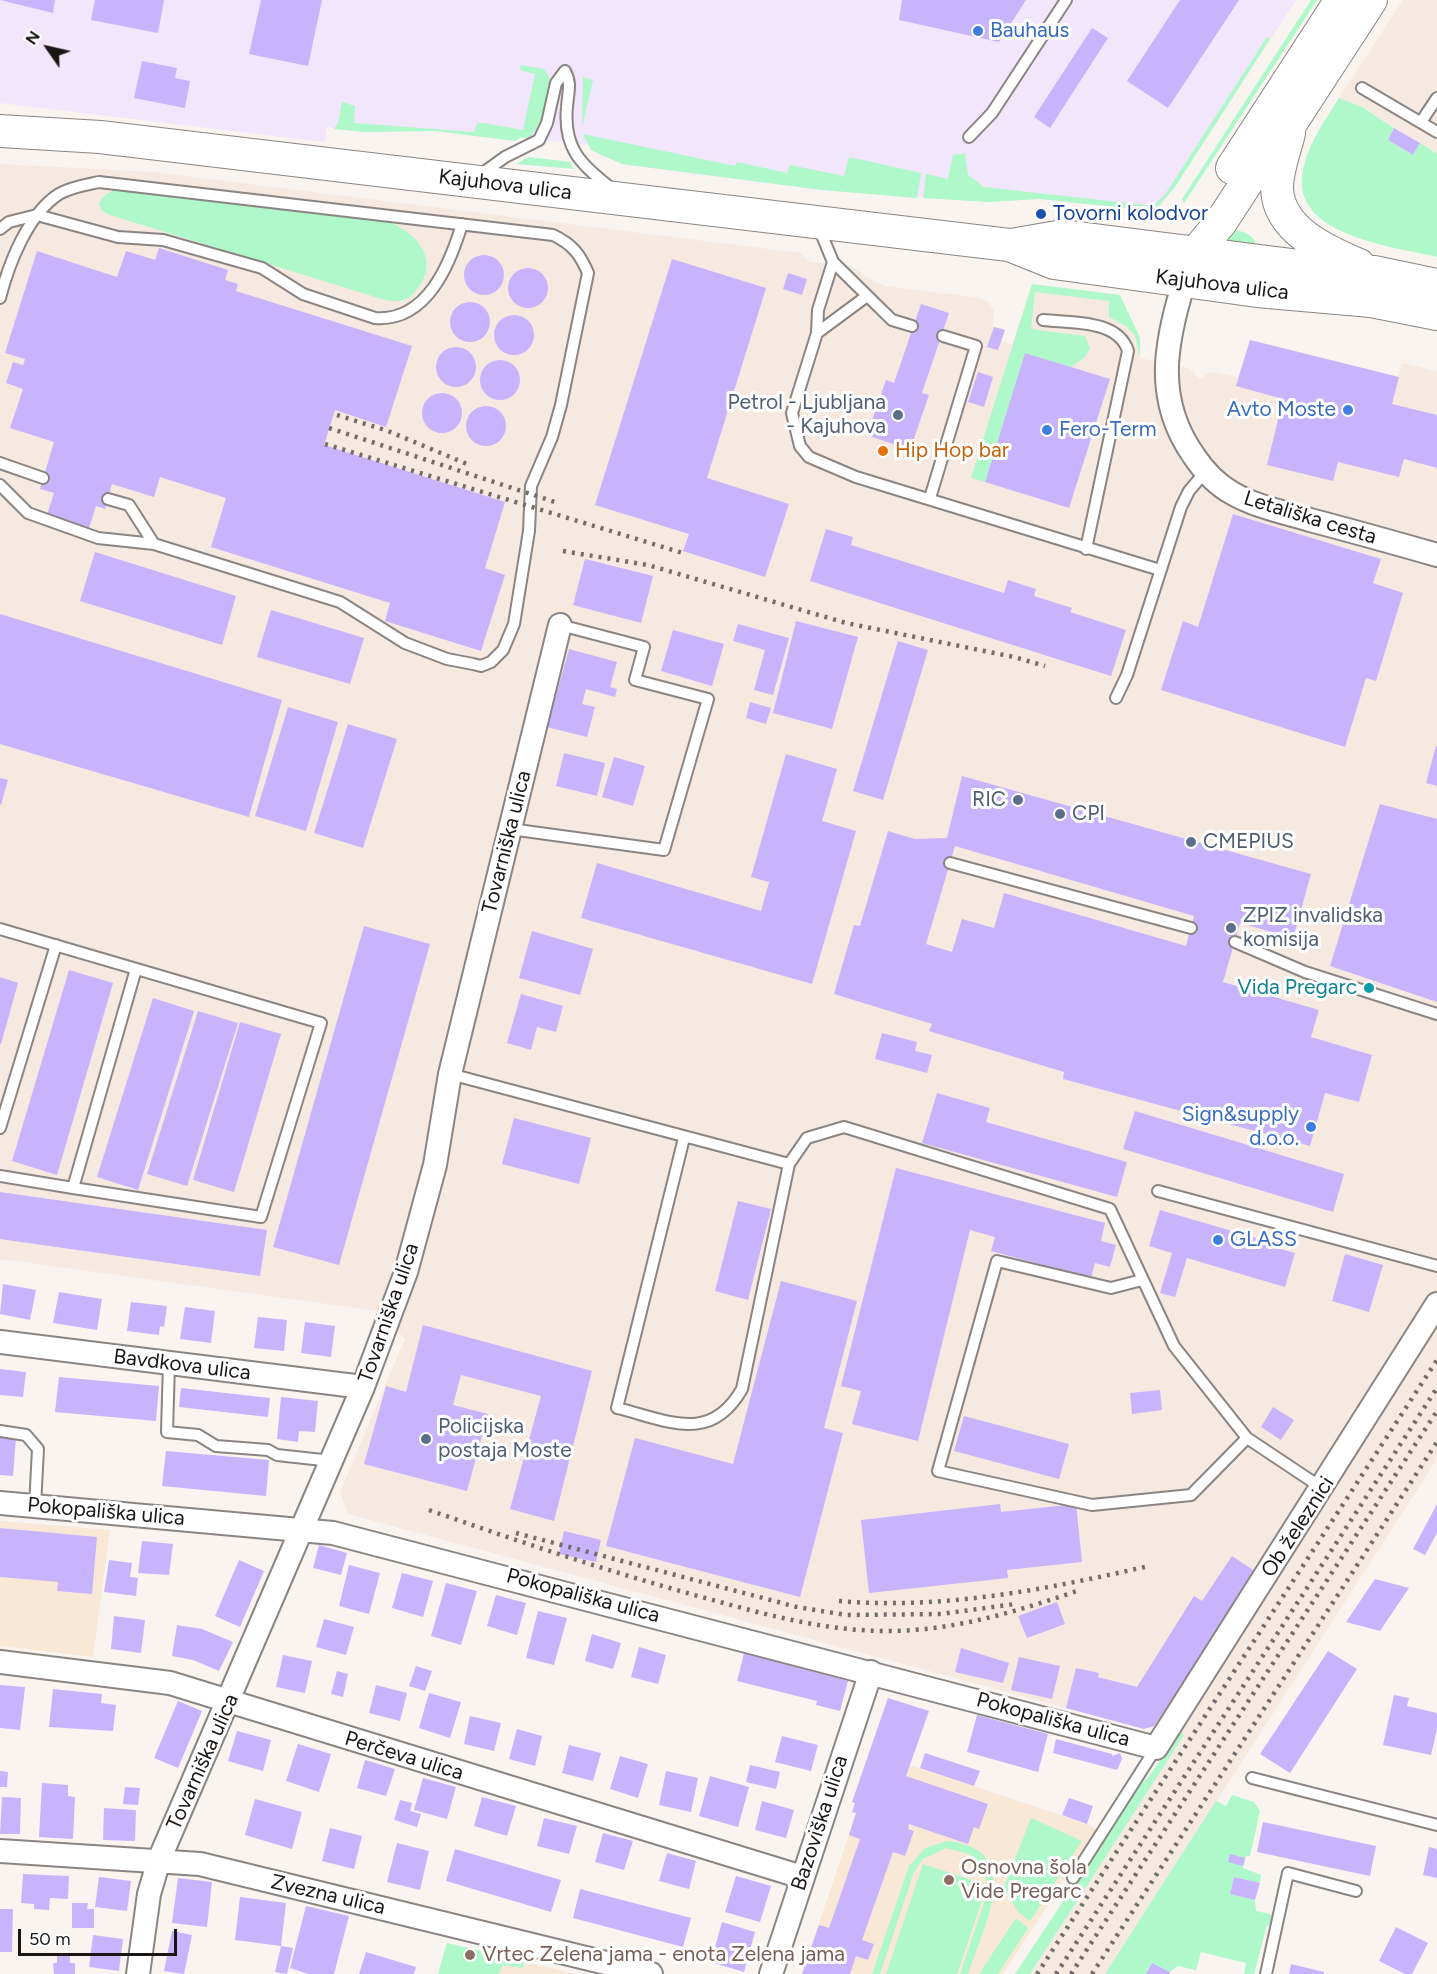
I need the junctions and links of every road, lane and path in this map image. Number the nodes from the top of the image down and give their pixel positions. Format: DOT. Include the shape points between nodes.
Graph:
graph roads {
  1 [pos="1066,0"];
  2 [pos="1341,0"];
  3 [pos="1371,0"];
  4 [pos="1362,88"];
  5 [pos="1437,98"];
  6 [pos="1421,122"];
  7 [pos="1291,123"];
  8 [pos="0,131"];
  9 [pos="1437,132"];
  10 [pos="969,137"];
  11 [pos="472,180"];
  12 [pos="626,200"];
  13 [pos="37,215"];
  14 [pos="462,224"];
  15 [pos="817,224"];
  16 [pos="0,229"];
  17 [pos="832,262"];
  18 [pos="1189,268"];
  19 [pos="1437,285"];
  20 [pos="1373,286"];
  21 [pos="867,296"];
  22 [pos="0,298"];
  23 [pos="1437,314"];
  24 [pos="1043,320"];
  25 [pos="912,326"];
  26 [pos="817,333"];
  27 [pos="943,336"];
  28 [pos="0,463"];
  29 [pos="1205,472"];
  30 [pos="43,478"];
  31 [pos="0,485"];
  32 [pos="930,498"];
  33 [pos="108,499"];
  34 [pos="154,544"];
  35 [pos="1086,549"];
  36 [pos="1437,555"];
  37 [pos="1160,570"];
  38 [pos="560,625"];
  39 [pos="1116,699"];
  40 [pos="510,829"];
  41 [pos="950,863"];
  42 [pos="1191,928"];
  43 [pos="0,929"];
  44 [pos="1235,942"];
  45 [pos="56,945"];
  46 [pos="136,969"];
  47 [pos="1437,1014"];
  48 [pos="450,1074"];
  49 [pos="0,1128"];
  50 [pos="684,1138"];
  51 [pos="789,1164"];
  52 [pos="0,1176"];
  53 [pos="73,1188"];
  54 [pos="1158,1191"];
  55 [pos="1437,1266"];
  56 [pos="1142,1280"];
  57 [pos="1437,1304"];
  58 [pos="0,1342"];
  59 [pos="169,1363"];
  60 [pos="363,1388"];
  61 [pos="0,1431"];
  62 [pos="1247,1438"];
  63 [pos="332,1461"];
  64 [pos="1322,1488"];
  65 [pos="0,1503"];
  66 [pos="35,1506"];
  67 [pos="302,1529"];
  68 [pos="0,1662"];
  69 [pos="871,1672"];
  70 [pos="230,1702"];
  71 [pos="1156,1748"];
  72 [pos="1252,1778"];
  73 [pos="1437,1825"];
  74 [pos="0,1851"];
  75 [pos="159,1860"];
  76 [pos="802,1877"];
  77 [pos="1073,1878"];
  78 [pos="1356,1891"];
  79 [pos="138,1974"];
  80 [pos="651,1974"];
  81 [pos="771,1974"];
  82 [pos="1266,1974"];
  1 -- 10 [label="lane" via="993,113"];
  2 -- 18 [label="main road, Letališka cesta" via="1194,229"];
  3 -- 7 [label="main road, Letališka cesta"];
  4 -- 6 [label="lane"];
  5 -- 6 [label="lane"];
  6 -- 9 [label="lane"];
  7 -- 18 [label="main road, Letališka cesta" via="1266,153"];
  7 -- 20 [label="main road" via="1277,188 1286,216"];
  8 -- 11 [label="main road, Kajuhova ulica" via="99,137"];
  11 -- 12 [label="main road, Kajuhova ulica"];
  11 -- 12 [label="lane" via="539,140 548,123 556,83 565,71 571,82 566,122 570,144 584,167"];
  12 -- 15 [label="main road, Kajuhova ulica"];
  13 -- 14 [label="lane" via="58,195 99,182"];
  13 -- 14 [label="lane" via="118,237 163,240 262,268 303,294 387,319 417,306 429,294 443,273"];
  13 -- 16 [label="lane" via="9,222"];
  13 -- 22 [label="lane" via="21,242"];
  14 -- 34 [label="lane" via="554,235 580,254 588,273 561,405 531,486 529,531 514,624 498,657 481,666 447,659 405,643 340,602"];
  15 -- 17 [label="lane"];
  15 -- 18 [label="main road, Kajuhova ulica" via="1009,245 1063,236 1139,244"];
  17 -- 21 [label="lane"];
  17 -- 26 [label="lane" via="818,310"];
  18 -- 20 [label="main road, Kajuhova ulica" via="1355,273"];
  18 -- 29 [label="street, Letališka cesta" via="1168,349 1167,394 1180,432"];
  19 -- 20 [label="main road, Kajuhova ulica"];
  20 -- 23 [label="main road, Kajuhova ulica"];
  21 -- 25 [label="lane" via="892,320"];
  21 -- 26 [label="lane"];
  24 -- 35 [label="lane" via="1106,328 1120,338 1128,351"];
  26 -- 32 [label="lane" via="792,413 800,447 809,457 829,467"];
  27 -- 32 [label="lane" via="976,346"];
  28 -- 30 [label="lane"];
  29 -- 36 [label="street, Letališka cesta" via="1223,488 1253,503"];
  29 -- 37 [label="lane" via="1185,499"];
  31 -- 34 [label="lane" via="28,513 98,538"];
  32 -- 35 [label="lane"];
  33 -- 34 [label="lane" via="129,505"];
  35 -- 37 [label="lane"];
  37 -- 39 [label="lane"];
  38 -- 40 [label="street, Tovarniška ulica"];
  38 -- 40 [label="lane" via="644,646 635,680 708,699 664,850"];
  40 -- 48 [label="street, Tovarniška ulica"];
  41 -- 42 [label="lane"];
  43 -- 45 [label="lane"];
  44 -- 47 [label="lane" via="1305,972"];
  45 -- 46 [label="lane"];
  45 -- 49 [label="lane"];
  46 -- 53 [label="lane"];
  46 -- 53 [label="lane" via="321,1023 261,1217"];
  48 -- 50 [label="lane"];
  48 -- 60 [label="street, Tovarniška ulica" via="435,1165 406,1272"];
  50 -- 51 [label="lane"];
  50 -- 51 [label="lane" via="617,1408 693,1426 716,1418 733,1406 742,1389"];
  51 -- 56 [label="lane" via="807,1138 844,1126 1110,1209"];
  52 -- 53 [label="lane"];
  54 -- 55 [label="lane"];
  56 -- 62 [label="lane" via="1174,1346"];
  56 -- 62 [label="lane" via="1112,1288 997,1261 938,1471 1092,1505 1191,1495"];
  57 -- 64 [label="street, Ob železnici"];
  58 -- 59 [label="street, Bavdkova ulica"];
  59 -- 60 [label="street, Bavdkova ulica"];
  59 -- 63 [label="lane" via="167,1432 198,1435 216,1446"];
  60 -- 63 [label="street, Tovarniška ulica"];
  61 -- 66 [label="lane" via="22,1433 38,1449"];
  62 -- 64 [label="lane"];
  63 -- 67 [label="street, Tovarniška ulica"];
  64 -- 71 [label="street, Ob železnici"];
  65 -- 66 [label="street, Pokopališka ulica"];
  66 -- 67 [label="street, Pokopališka ulica"];
  67 -- 69 [label="street, Pokopališka ulica" via="469,1566"];
  67 -- 70 [label="street, Tovarniška ulica"];
  68 -- 70 [label="street, Perčeva ulica" via="170,1683"];
  69 -- 71 [label="street, Pokopališka ulica"];
  69 -- 76 [label="street, Bazoviška ulica"];
  70 -- 75 [label="street, Tovarniška ulica"];
  70 -- 76 [label="street, Perčeva ulica"];
  71 -- 77 [label="lane"];
  72 -- 73 [label="lane"];
  74 -- 75 [label="street, Zvezna ulica"];
  75 -- 79 [label="street, Tovarniška ulica" via="149,1894"];
  75 -- 80 [label="street, Zvezna ulica" via="200,1864"];
  76 -- 81 [label="street, Bazoviška ulica"];
  78 -- 82 [label="lane" via="1288,1873"];
}
